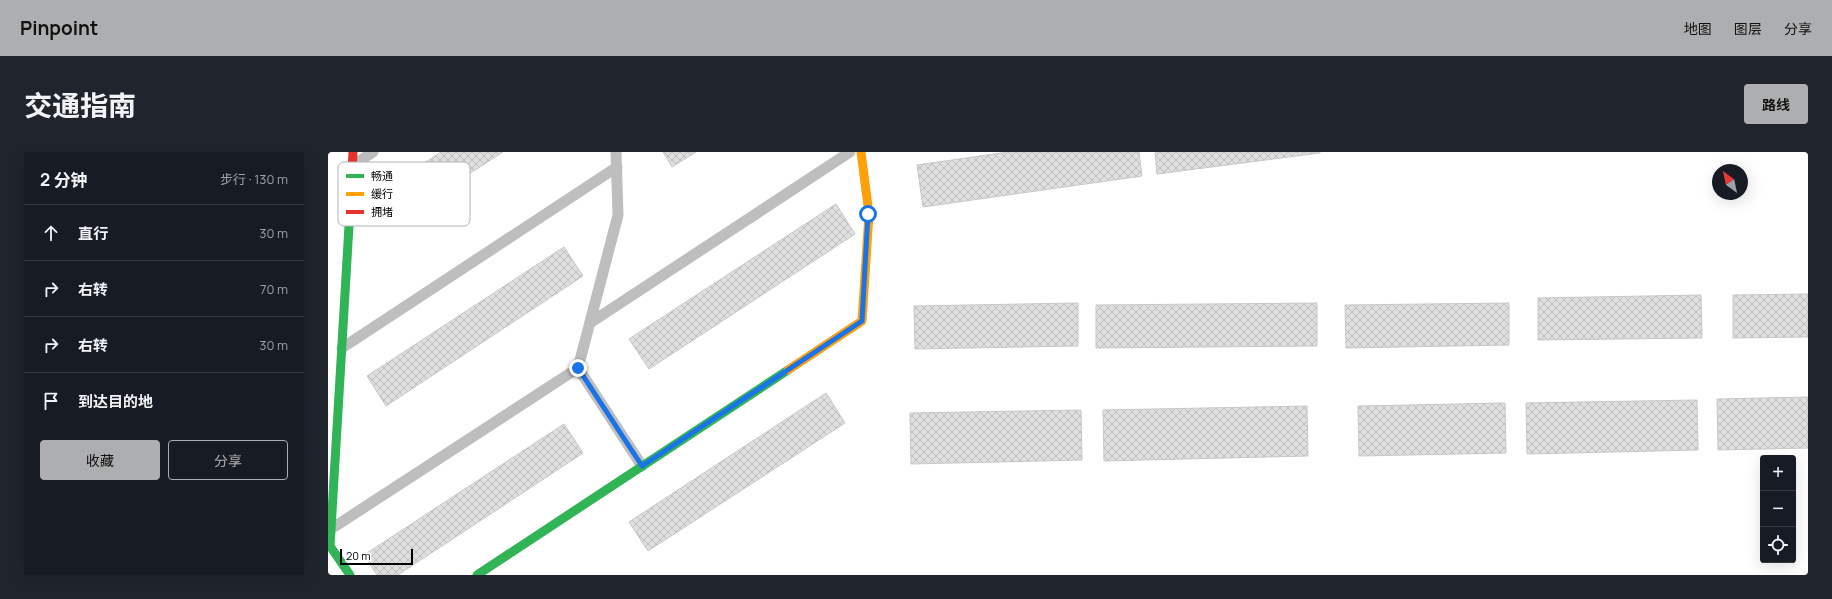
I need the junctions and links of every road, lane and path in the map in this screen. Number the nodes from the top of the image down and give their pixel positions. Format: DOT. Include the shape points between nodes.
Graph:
graph roads {
  1 [pos="353,152"];
  2 [pos="373,152"];
  3 [pos="616,152"];
  4 [pos="850,152"];
  5 [pos="861,152"];
  6 [pos="352,162"];
  7 [pos="358,162"];
  8 [pos="617,167"];
  9 [pos="349,226"];
  10 [pos="590,323"];
  11 [pos="342,348"];
  12 [pos="578,368"];
  13 [pos="642,466"];
  14 [pos="331,529"];
  15 [pos="350,575"];
  16 [pos="477,575"];
  1 -- 6 [label="street"];
  2 -- 7 [label="lane"];
  3 -- 8 [label="lane"];
  4 -- 10 [label="lane"];
  5 -- 13 [label="street" via="868,214 862,321"];
  8 -- 10 [label="lane" via="618,215"];
  8 -- 11 [label="lane"];
  9 -- 11 [label="street"];
  10 -- 12 [label="lane"];
  11 -- 14 [label="street"];
  12 -- 13 [label="lane"];
  12 -- 14 [label="lane"];
  13 -- 16 [label="street"];
  14 -- 15 [label="street" via="330,546"];
}
